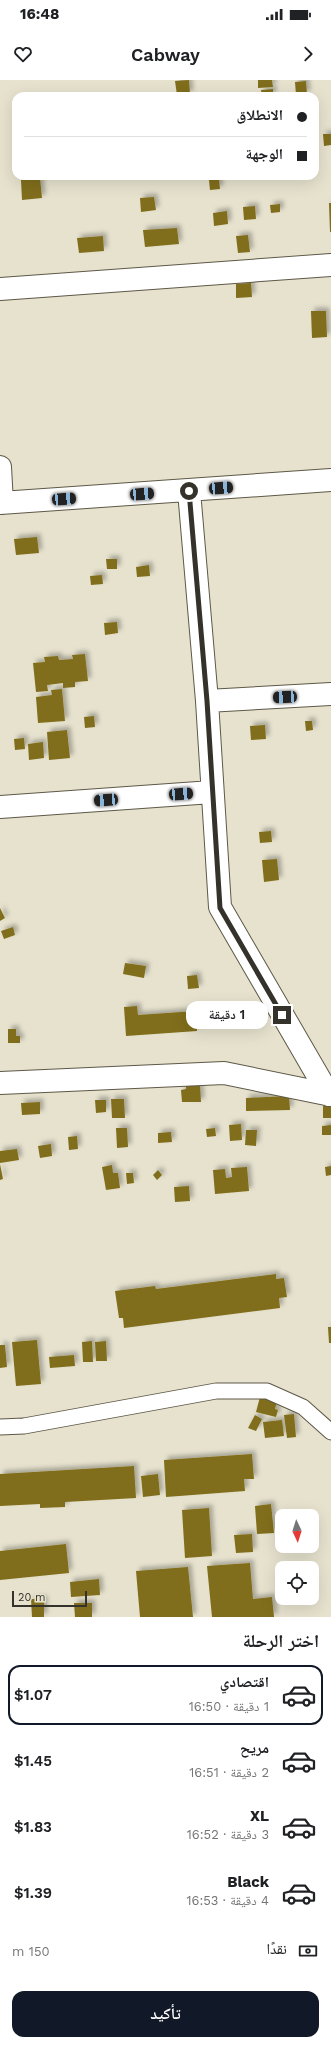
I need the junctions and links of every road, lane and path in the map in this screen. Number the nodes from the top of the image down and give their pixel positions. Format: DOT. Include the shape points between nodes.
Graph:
graph roads {
  1 [pos="331,265"];
  2 [pos="0,289"];
  3 [pos="0,467"];
  4 [pos="331,480"];
  5 [pos="189,491"];
  6 [pos="1,503"];
  7 [pos="331,694"];
  8 [pos="207,701"];
  9 [pos="212,792"];
  10 [pos="0,807"];
  11 [pos="0,1083"];
  12 [pos="330,1095"];
  13 [pos="0,1427"];
  14 [pos="331,1432"];
  1 -- 2 [label="street"];
  3 -- 6 [label="street"];
  4 -- 5 [label="street"];
  5 -- 6 [label="street"];
  5 -- 8 [label="street"];
  7 -- 8 [label="street"];
  8 -- 9 [label="street"];
  9 -- 10 [label="street"];
  9 -- 12 [label="street" via="220,908"];
  11 -- 12 [label="street" via="224,1073"];
  13 -- 14 [label="lane" via="24,1426 216,1391 267,1391 303,1407"];
}
